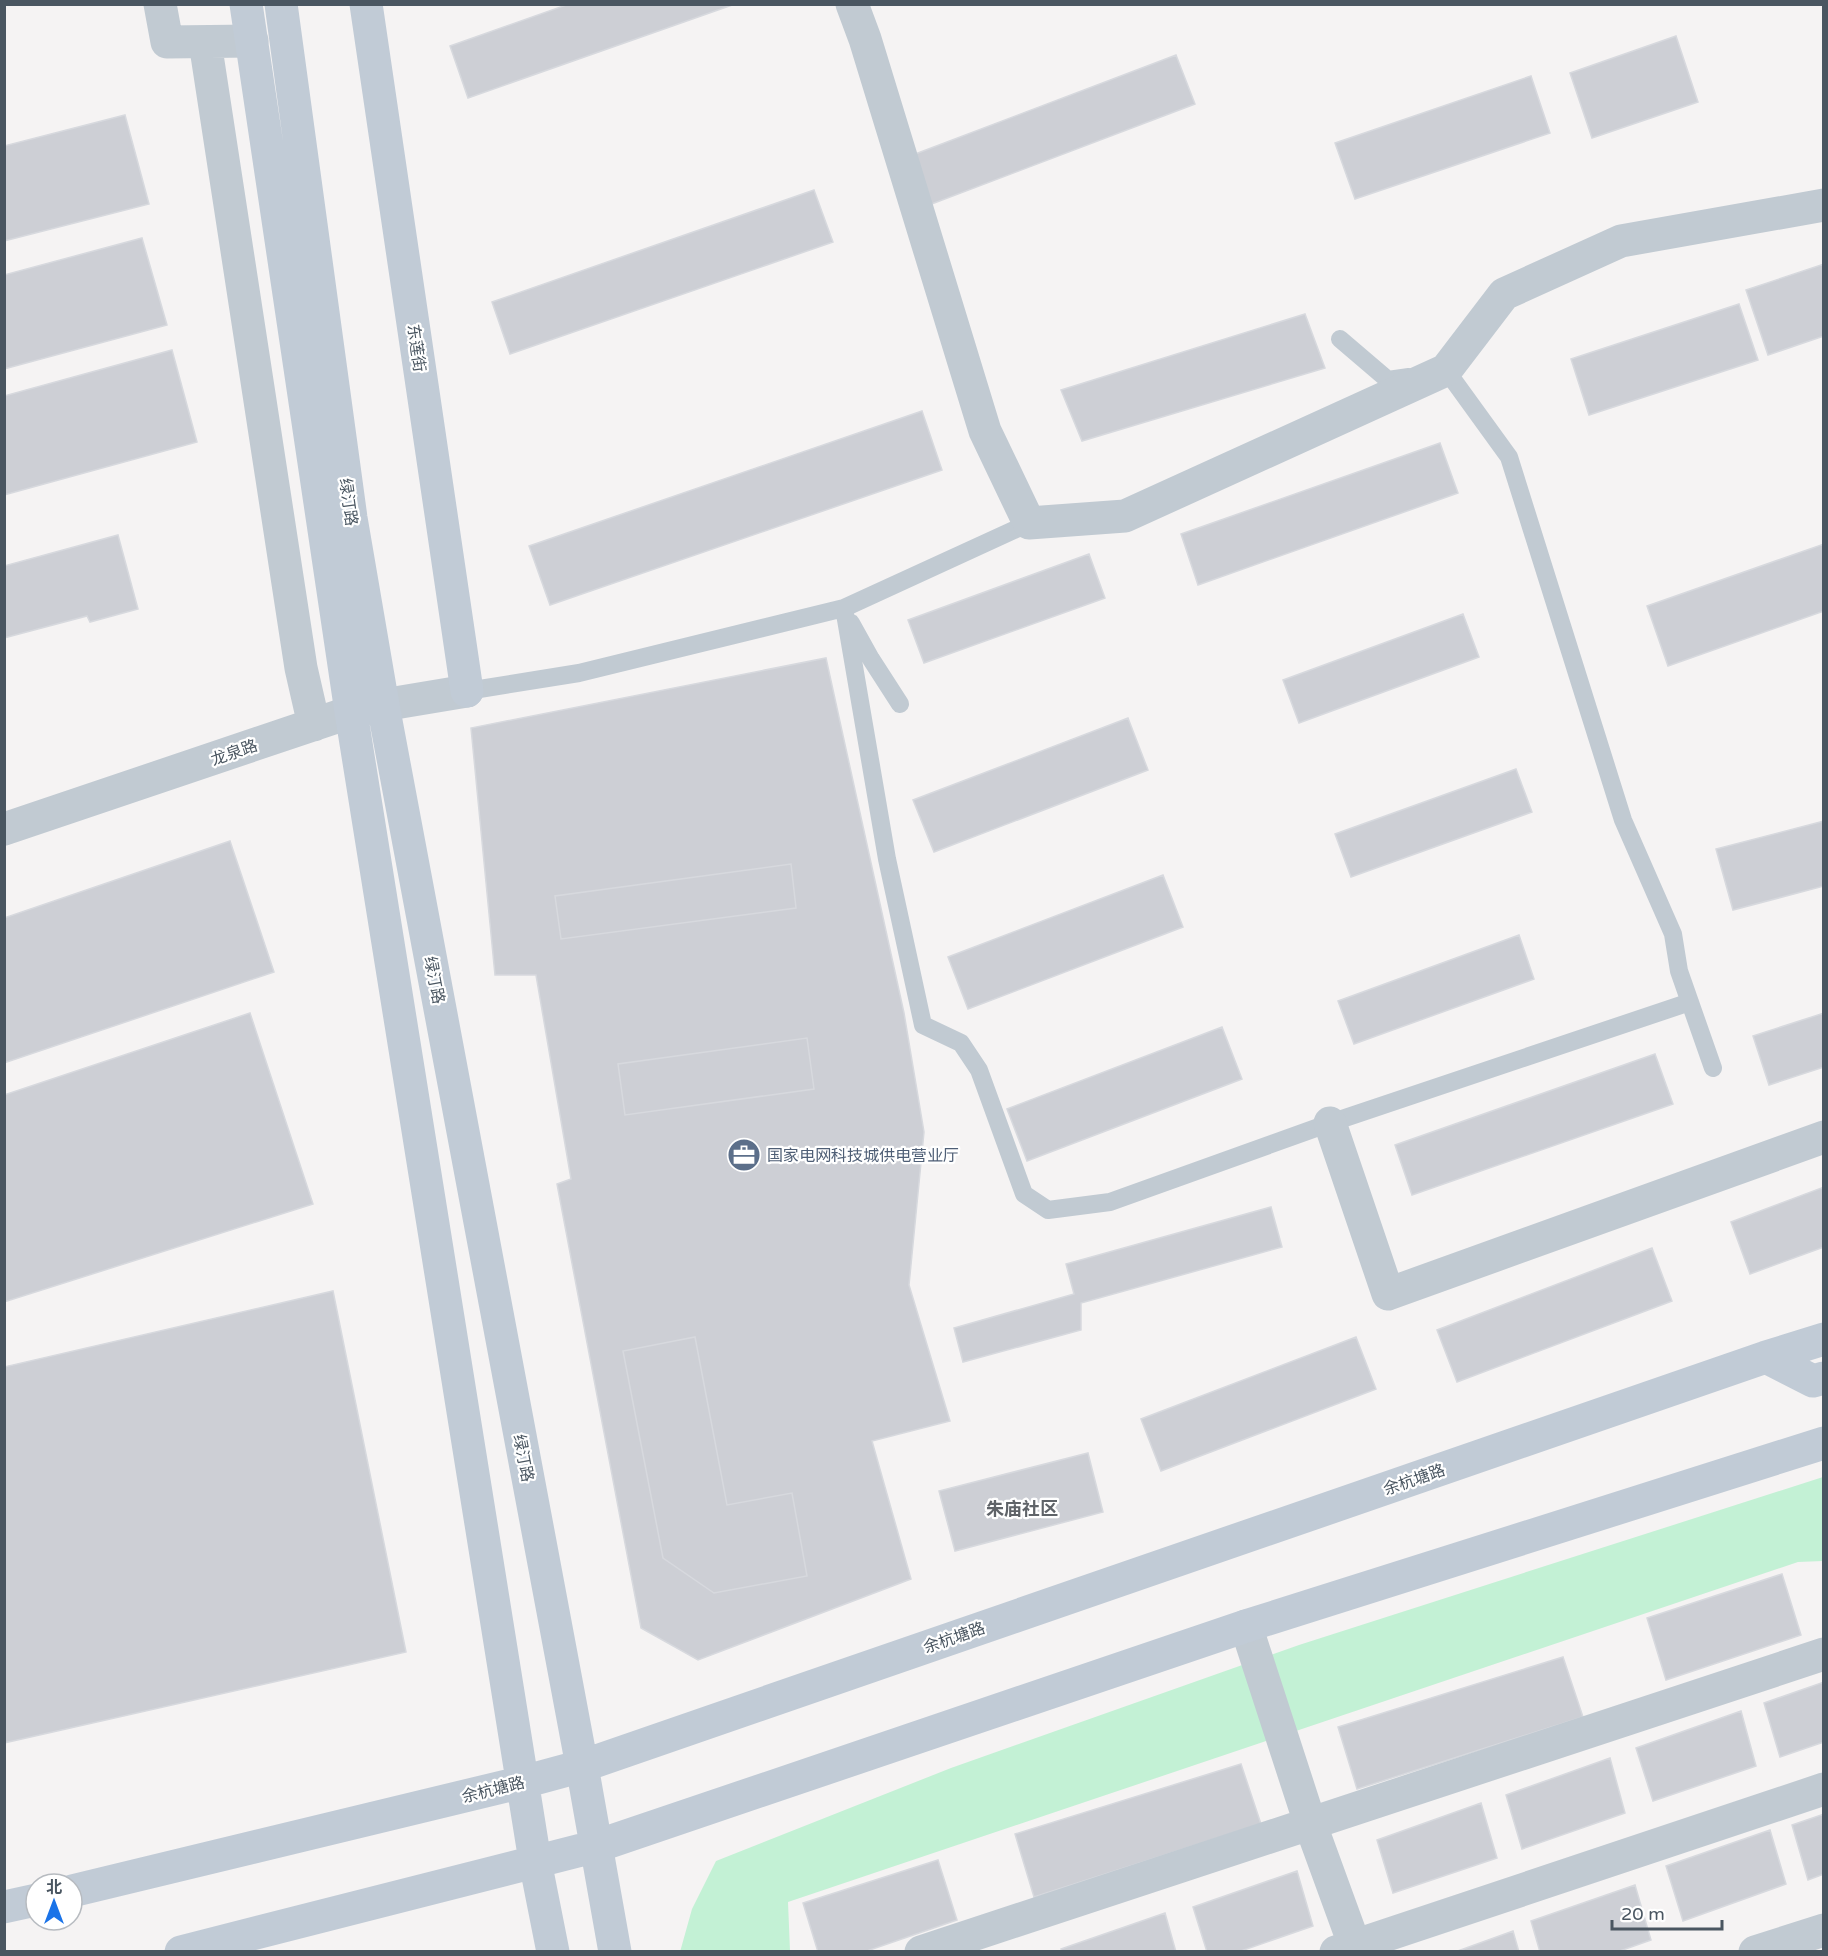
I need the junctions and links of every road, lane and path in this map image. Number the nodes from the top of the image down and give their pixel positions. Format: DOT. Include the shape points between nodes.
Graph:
graph roads {
  1 [pos="160,4"];
  2 [pos="246,4"];
  3 [pos="281,4"];
  4 [pos="366,4"];
  5 [pos="852,4"];
  6 [pos="252,41"];
  7 [pos="205,42"];
  8 [pos="1824,205"];
  9 [pos="1341,339"];
  10 [pos="1446,370"];
  11 [pos="1029,523"];
  12 [pos="844,608"];
  13 [pos="467,691"];
  14 [pos="900,704"];
  15 [pos="383,705"];
  16 [pos="351,712"];
  17 [pos="314,724"];
  18 [pos="4,829"];
  19 [pos="1690,1002"];
  20 [pos="1713,1068"];
  21 [pos="1330,1123"];
  22 [pos="1824,1137"];
  23 [pos="1824,1339"];
  24 [pos="1766,1357"];
  25 [pos="1824,1378"];
  26 [pos="1824,1420"];
  27 [pos="1824,1443"];
  28 [pos="1766,1461"];
  29 [pos="1246,1626"];
  30 [pos="1824,1654"];
  31 [pos="582,1766"];
  32 [pos="523,1782"];
  33 [pos="1824,1789"];
  34 [pos="1310,1823"];
  35 [pos="597,1846"];
  36 [pos="535,1861"];
  37 [pos="84,1888"];
  38 [pos="24,1903"];
  39 [pos="4,1907"];
  40 [pos="1824,1930"];
  41 [pos="1349,1949"];
  42 [pos="181,1952"];
  43 [pos="553,1952"];
  44 [pos="615,1952"];
  45 [pos="921,1952"];
  46 [pos="1755,1952"];
  1 -- 7 [label="street" via="167,42"];
  2 -- 6 [label="main road, 绿汀路"];
  3 -- 15 [label="main road, 绿汀路" via="351,518"];
  4 -- 13 [label="main road, 东莲街"];
  5 -- 11 [label="street" via="985,431"];
  6 -- 7 [label="street"];
  6 -- 16 [label="main road, 绿汀路"];
  7 -- 17 [label="street" via="301,668"];
  8 -- 10 [label="street" via="1621,241 1504,294"];
  9 -- 10 [label="lane" via="1388,381"];
  10 -- 11 [label="street" via="1125,516"];
  10 -- 19 [label="lane" via="1509,457 1623,820 1673,934 1679,971"];
  11 -- 12 [label="lane"];
  12 -- 13 [label="lane" via="579,673"];
  12 -- 14 [label="lane"];
  12 -- 21 [label="lane" via="887,859 923,1025 962,1043 979,1070 1023,1194 1048,1210 1110,1202"];
  13 -- 15 [label="street, 龙泉路"];
  15 -- 16 [label="street, 龙泉路"];
  15 -- 31 [label="main road, 绿汀路"];
  16 -- 17 [label="street, 龙泉路"];
  16 -- 32 [label="main road, 绿汀路"];
  17 -- 18 [label="street, 龙泉路"];
  19 -- 20 [label="lane"];
  19 -- 21 [label="lane"];
  21 -- 22 [label="street" via="1388,1294"];
  23 -- 24 [label="main road, 余杭塘路"];
  24 -- 25 [label="main road" via="1813,1381"];
  24 -- 31 [label="main road, 余杭塘路"];
  26 -- 28 [label="main road"];
  27 -- 28 [label="main road"];
  28 -- 29 [label="main road"];
  29 -- 34 [label="street"];
  29 -- 35 [label="main road"];
  30 -- 34 [label="street"];
  31 -- 32 [label="main road, 余杭塘路"];
  31 -- 35 [label="main road, 绿汀路"];
  32 -- 36 [label="main road, 绿汀路"];
  32 -- 37 [label="main road, 余杭塘路"];
  33 -- 41 [label="street"];
  34 -- 41 [label="street"];
  34 -- 45 [label="street"];
  35 -- 36 [label="main road"];
  35 -- 44 [label="main road, 绿汀路"];
  36 -- 42 [label="main road"];
  36 -- 43 [label="main road, 绿汀路"];
  38 -- 39 [label="main road"];
  40 -- 46 [label="street"];
}
